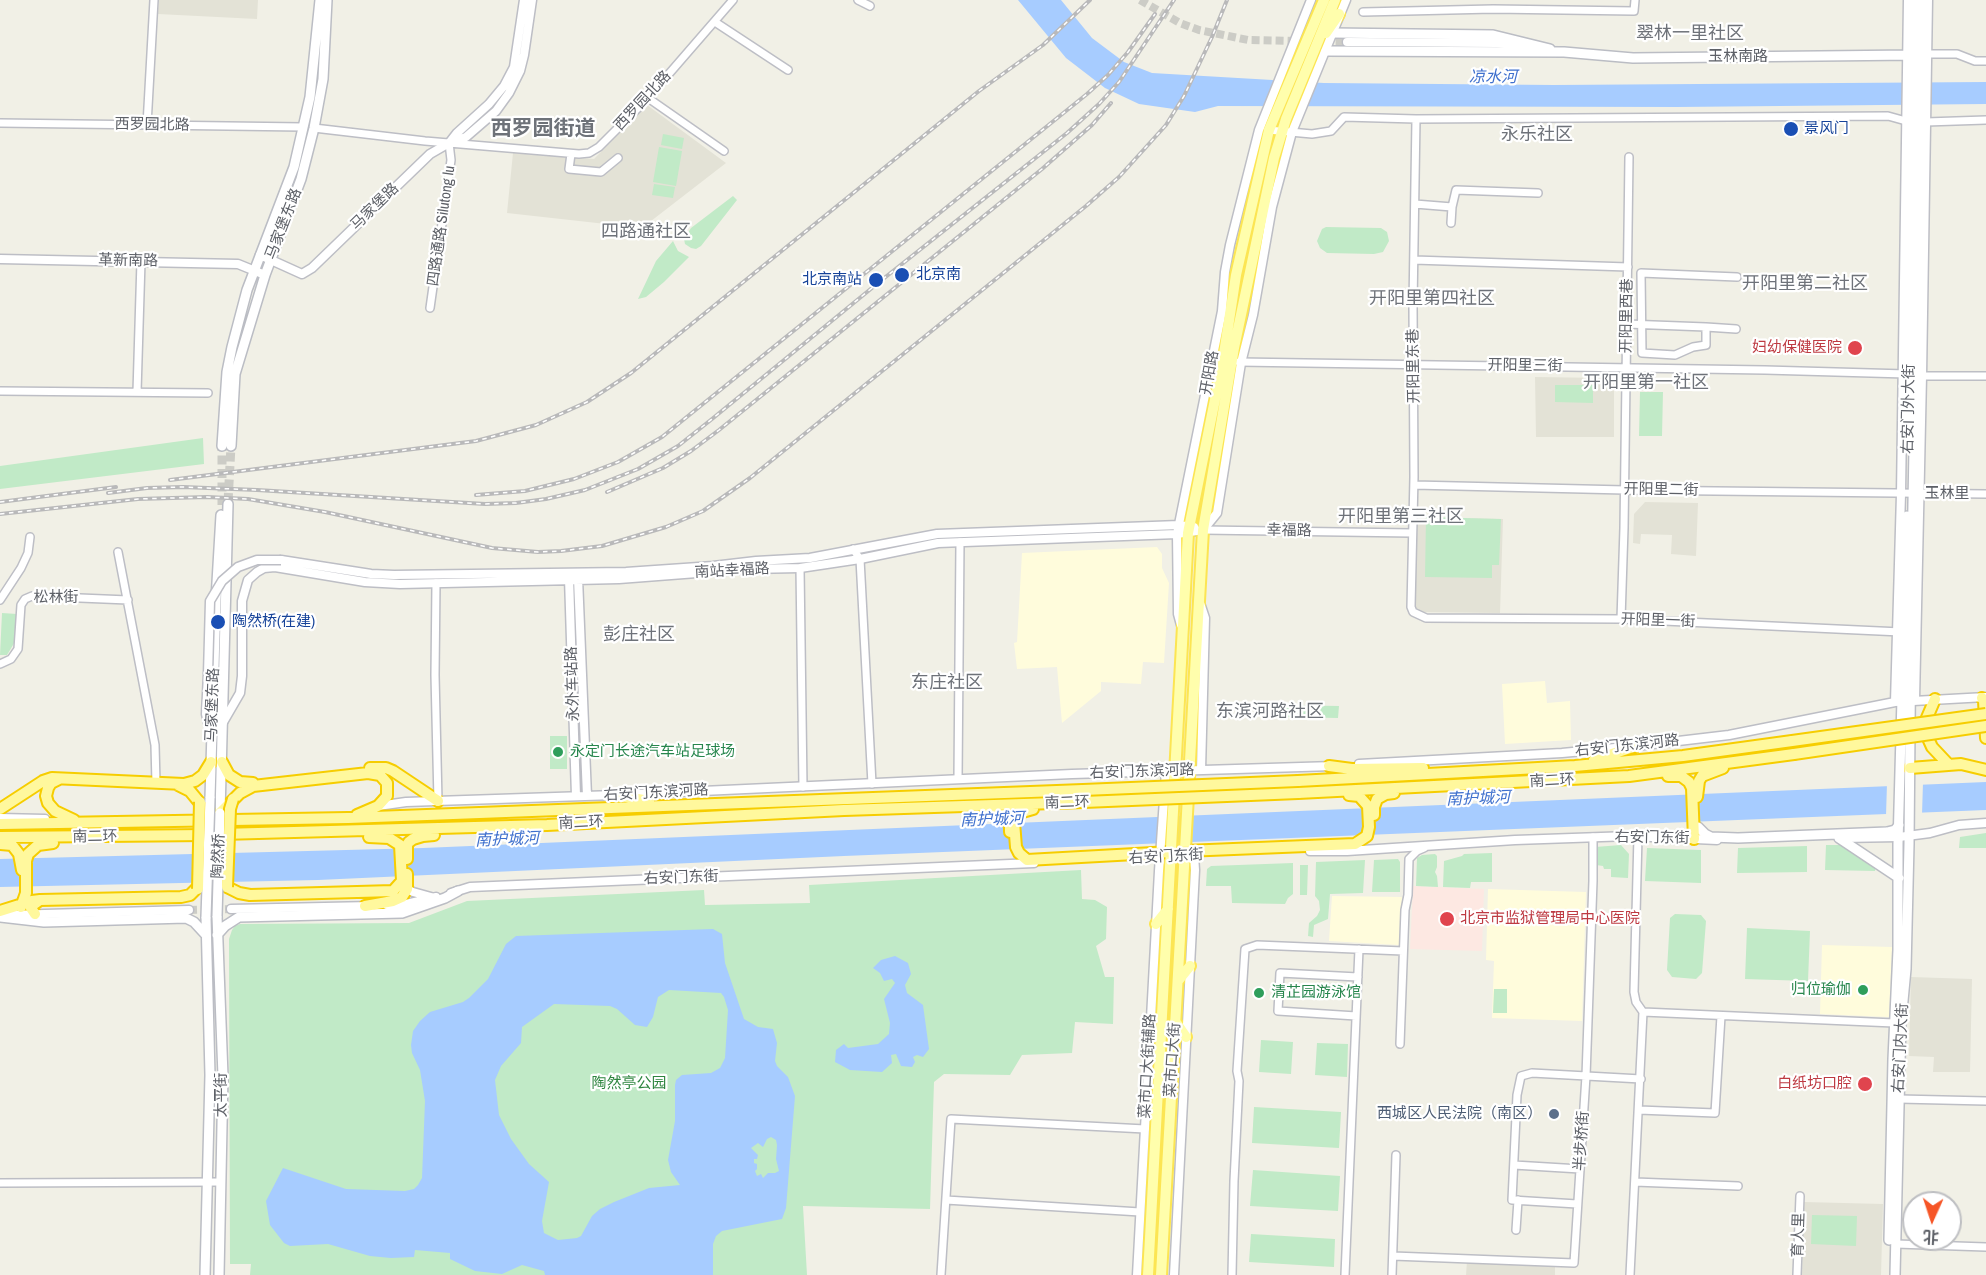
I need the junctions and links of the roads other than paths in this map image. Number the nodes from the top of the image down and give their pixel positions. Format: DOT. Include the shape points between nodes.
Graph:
graph roads {
  1 [pos="154,0"];
  2 [pos="320,0"];
  3 [pos="327,0"];
  4 [pos="524,0"];
  5 [pos="532,0"];
  6 [pos="733,0"];
  7 [pos="858,0"];
  8 [pos="1313,0"];
  9 [pos="1324,0"];
  10 [pos="1335,0"];
  11 [pos="1346,0"];
  12 [pos="1492,0"];
  13 [pos="1635,0"];
  14 [pos="1908,0"];
  15 [pos="1915,0"];
  16 [pos="1922,0"];
  17 [pos="1928,0"];
  18 [pos="870,6"];
  19 [pos="1493,9"];
  20 [pos="1363,12"];
  21 [pos="1339,14"];
  22 [pos="715,22"];
  23 [pos="1332,33"];
  24 [pos="1307,39"];
  25 [pos="1347,42"];
  26 [pos="1320,51"];
  27 [pos="1564,52"];
  28 [pos="1917,55"];
  29 [pos="1986,61"];
  30 [pos="1289,66"];
  31 [pos="1917,68"];
  32 [pos="788,70"];
  33 [pos="648,98"];
  34 [pos="1916,117"];
  35 [pos="1292,119"];
  36 [pos="1416,119"];
  37 [pos="1986,120"];
  38 [pos="0,123"];
  39 [pos="147,125"];
  40 [pos="303,128"];
  41 [pos="314,128"];
  42 [pos="1264,130"];
  43 [pos="1287,131"];
  44 [pos="449,143"];
  45 [pos="724,151"];
  46 [pos="571,154"];
  47 [pos="1629,157"];
  48 [pos="618,158"];
  49 [pos="1538,193"];
  50 [pos="1415,204"];
  51 [pos="1452,207"];
  52 [pos="1452,223"];
  53 [pos="260,255"];
  54 [pos="0,259"];
  55 [pos="270,260"];
  56 [pos="1414,260"];
  57 [pos="141,261"];
  58 [pos="1628,267"];
  59 [pos="254,271"];
  60 [pos="265,275"];
  61 [pos="1737,277"];
  62 [pos="430,308"];
  63 [pos="1627,324"];
  64 [pos="1641,324"];
  65 [pos="1706,327"];
  66 [pos="1736,328"];
  67 [pos="1227,360"];
  68 [pos="1414,365"];
  69 [pos="1626,367"];
  70 [pos="1912,375"];
  71 [pos="1986,376"];
  72 [pos="0,391"];
  73 [pos="137,392"];
  74 [pos="208,393"];
  75 [pos="1414,485"];
  76 [pos="1625,490"];
  77 [pos="1910,494"];
  78 [pos="1986,494"];
  79 [pos="1183,529"];
  80 [pos="1203,530"];
  81 [pos="1412,533"];
  82 [pos="30,537"];
  83 [pos="960,542"];
  84 [pos="853,549"];
  85 [pos="118,552"];
  86 [pos="860,559"];
  87 [pos="800,568"];
  88 [pos="573,577"];
  89 [pos="436,583"];
  90 [pos="0,600"];
  91 [pos="128,600"];
  92 [pos="1413,612"];
  93 [pos="1621,619"];
  94 [pos="1900,632"];
  95 [pos="0,664"];
  96 [pos="1984,698"];
  97 [pos="1935,699"];
  98 [pos="1906,701"];
  99 [pos="1986,714"];
  100 [pos="222,724"];
  101 [pos="1986,726"];
  102 [pos="1986,738"];
  103 [pos="212,741"];
  104 [pos="1636,746"];
  105 [pos="217,762"];
  106 [pos="1736,762"];
  107 [pos="1948,764"];
  108 [pos="1329,766"];
  109 [pos="1575,766"];
  110 [pos="1195,770"];
  111 [pos="1986,770"];
  112 [pos="1170,771"];
  113 [pos="1489,772"];
  114 [pos="1906,775"];
  115 [pos="1629,776"];
  116 [pos="64,777"];
  117 [pos="958,779"];
  118 [pos="156,783"];
  119 [pos="872,784"];
  120 [pos="178,785"];
  121 [pos="1450,785"];
  122 [pos="803,786"];
  123 [pos="1695,788"];
  124 [pos="1298,793"];
  125 [pos="615,795"];
  126 [pos="576,796"];
  127 [pos="587,796"];
  128 [pos="220,797"];
  129 [pos="233,799"];
  130 [pos="205,800"];
  131 [pos="438,801"];
  132 [pos="1067,802"];
  133 [pos="1370,802"];
  134 [pos="1169,803"];
  135 [pos="1187,804"];
  136 [pos="670,805"];
  137 [pos="378,806"];
  138 [pos="940,807"];
  139 [pos="0,809"];
  140 [pos="215,813"];
  141 [pos="1011,817"];
  142 [pos="0,818"];
  143 [pos="348,818"];
  144 [pos="1902,822"];
  145 [pos="81,823"];
  146 [pos="1986,823"];
  147 [pos="0,824"];
  148 [pos="465,828"];
  149 [pos="350,831"];
  150 [pos="1697,831"];
  151 [pos="1638,836"];
  152 [pos="1904,836"];
  153 [pos="0,837"];
  154 [pos="82,837"];
  155 [pos="1593,837"];
  156 [pos="1839,838"];
  157 [pos="1369,839"];
  158 [pos="0,844"];
  159 [pos="404,845"];
  160 [pos="1439,846"];
  161 [pos="1390,848"];
  162 [pos="1166,851"];
  163 [pos="1347,851"];
  164 [pos="1187,852"];
  165 [pos="24,854"];
  166 [pos="1018,857"];
  167 [pos="1409,859"];
  168 [pos="219,870"];
  169 [pos="206,878"];
  170 [pos="1899,878"];
  171 [pos="405,884"];
  172 [pos="227,887"];
  173 [pos="198,889"];
  174 [pos="458,891"];
  175 [pos="25,892"];
  176 [pos="435,897"];
  177 [pos="40,900"];
  178 [pos="22,904"];
  179 [pos="365,906"];
  180 [pos="231,909"];
  181 [pos="1168,909"];
  182 [pos="189,910"];
  183 [pos="5,913"];
  184 [pos="35,914"];
  185 [pos="217,916"];
  186 [pos="206,917"];
  187 [pos="1156,924"];
  188 [pos="206,935"];
  189 [pos="218,935"];
  190 [pos="1359,949"];
  191 [pos="1403,951"];
  192 [pos="1190,966"];
  193 [pos="1358,977"];
  194 [pos="1178,981"];
  195 [pos="1643,1012"];
  196 [pos="1356,1016"];
  197 [pos="1721,1016"];
  198 [pos="1175,1021"];
  199 [pos="1894,1023"];
  200 [pos="1186,1036"];
  201 [pos="1400,1044"];
  202 [pos="1586,1076"];
  203 [pos="1159,1077"];
  204 [pos="1641,1079"];
  205 [pos="1148,1086"];
  206 [pos="1899,1099"];
  207 [pos="1986,1101"];
  208 [pos="1639,1110"];
  209 [pos="1144,1129"];
  210 [pos="1396,1155"];
  211 [pos="1514,1165"];
  212 [pos="1580,1169"];
  213 [pos="208,1182"];
  214 [pos="221,1182"];
  215 [pos="1635,1182"];
  216 [pos="0,1183"];
  217 [pos="1738,1186"];
  218 [pos="1800,1196"];
  219 [pos="946,1200"];
  220 [pos="1518,1200"];
  221 [pos="1577,1204"];
  222 [pos="1140,1212"];
  223 [pos="1516,1230"];
  224 [pos="1896,1244"];
  225 [pos="1986,1247"];
  226 [pos="1393,1256"];
  227 [pos="205,1275"];
  228 [pos="219,1275"];
  229 [pos="941,1275"];
  230 [pos="1137,1275"];
  231 [pos="1148,1275"];
  232 [pos="1161,1275"];
  233 [pos="1174,1275"];
  234 [pos="1232,1275"];
  235 [pos="1345,1275"];
  236 [pos="1392,1275"];
  237 [pos="1630,1275"];
  238 [pos="1797,1275"];
  239 [pos="1889,1275"];
  240 [pos="1895,1275"];
  1 -- 39 [label="street"];
  2 -- 40 [label="main road, 马家堡东路" via="315,63"];
  3 -- 41 [label="main road, 马家堡东路" via="323,79"];
  4 -- 44 [label="street, 马家堡路" via="514,66 504,86"];
  5 -- 44 [label="street, 马家堡路" via="524,55 509,93 466,137"];
  6 -- 22 [label="street, 西罗园北路"];
  7 -- 18 [label="street"];
  8 -- 24 [label="main road"];
  8 -- 30 [label="street"];
  9 -- 24 [label="main road"];
  10 -- 26 [label="main road"];
  11 -- 21 [label="street"];
  12 -- 19 [label="street"];
  13 -- 19 [label="street" via="1634,11"];
  14 -- 28 [label="street"];
  15 -- 28 [label="main road"];
  16 -- 28 [label="main road"];
  17 -- 28 [label="street"];
  19 -- 20 [label="street"];
  21 -- 23 [label="street"];
  21 -- 26 [label="main road"];
  22 -- 32 [label="street"];
  22 -- 33 [label="street, 西罗园北路"];
  23 -- 26 [label="street"];
  23 -- 27 [label="main road, 玉林南路" via="1493,35"];
  24 -- 30 [label="main road, 开阳路"];
  25 -- 27 [label="street, 玉林南路" via="1497,43"];
  26 -- 27 [label="main road, 玉林南路"];
  26 -- 35 [label="street" via="1318,68"];
  26 -- 35 [label="main road, 开阳路" via="1306,67"];
  27 -- 28 [label="main road, 玉林南路" via="1633,58"];
  28 -- 29 [label="street" via="1957,54"];
  28 -- 31 [label="main road"];
  28 -- 31 [label="street"];
  30 -- 42 [label="main road, 开阳路"];
  31 -- 34 [label="main road, 右安门外大街"];
  31 -- 34 [label="street"];
  33 -- 45 [label="street"];
  33 -- 46 [label="street, 西罗园北路" via="599,147 589,153"];
  34 -- 36 [label="street"];
  34 -- 37 [label="street"];
  34 -- 70 [label="main road, 右安门外大街"];
  34 -- 70 [label="street"];
  35 -- 43 [label="main road, 开阳路"];
  36 -- 43 [label="street" via="1344,117 1331,131"];
  36 -- 50 [label="street, 开阳里东巷"];
  38 -- 39 [label="street, 西罗园北路"];
  39 -- 40 [label="street, 西罗园北路"];
  40 -- 53 [label="main road, 马家堡东路" via="294,167"];
  41 -- 44 [label="street, 西罗园北路"];
  41 -- 55 [label="main road, 马家堡东路" via="301,179"];
  42 -- 43 [label="street"];
  42 -- 67 [label="main road, 开阳路" via="1236,275"];
  43 -- 67 [label="main road, 开阳路"];
  44 -- 46 [label="street, 西罗园北路"];
  44 -- 55 [label="street, 马家堡路" via="430,154 312,268 302,274"];
  44 -- 62 [label="street, 四路通路 Silutong lu" via="451,159"];
  46 -- 48 [label="street" via="569,169 601,172"];
  47 -- 58 [label="street, 开阳里西巷"];
  49 -- 51 [label="street" via="1456,190"];
  50 -- 51 [label="street"];
  50 -- 56 [label="street, 开阳里东巷"];
  51 -- 52 [label="street"];
  53 -- 55 [label="street"];
  53 -- 59 [label="main road, 马家堡东路"];
  54 -- 57 [label="street, 革新南路"];
  55 -- 60 [label="main road, 马家堡东路"];
  56 -- 58 [label="street"];
  56 -- 68 [label="street, 开阳里东巷"];
  57 -- 59 [label="street, 革新南路" via="238,264"];
  57 -- 73 [label="street"];
  58 -- 63 [label="street, 开阳里西巷"];
  59 -- 60 [label="street, 革新南路"];
  59 -- 60 [label="main road, 马家堡东路" via="227,372 227,446 235,374"];
  61 -- 64 [label="street" via="1641,273"];
  63 -- 64 [label="street"];
  63 -- 69 [label="street, 开阳里西巷"];
  64 -- 65 [label="street"];
  64 -- 65 [label="street" via="1642,353 1676,355 1706,345"];
  65 -- 66 [label="street"];
  67 -- 68 [label="street, 开阳里三街"];
  67 -- 79 [label="main road, 开阳路"];
  67 -- 80 [label="main road, 开阳路"];
  68 -- 69 [label="street, 开阳里三街"];
  68 -- 75 [label="street, 开阳里东巷"];
  69 -- 70 [label="street, 开阳里三街"];
  69 -- 76 [label="street, 开阳里西巷"];
  70 -- 71 [label="street, 开阳里三街"];
  70 -- 77 [label="main road, 右安门外大街"];
  70 -- 77 [label="street"];
  72 -- 73 [label="street"];
  73 -- 74 [label="street"];
  75 -- 76 [label="street, 开阳里二街"];
  75 -- 81 [label="street, 开阳里东巷"];
  76 -- 77 [label="street, 开阳里二街"];
  76 -- 93 [label="street, 开阳里西巷"];
  77 -- 78 [label="street, 玉林里"];
  77 -- 94 [label="main road, 右安门外大街"];
  77 -- 98 [label="main road, 右安门外大街"];
  79 -- 80 [label="street"];
  79 -- 83 [label="street, 南站幸福路"];
  79 -- 84 [label="street, 南站幸福路" via="948,534"];
  79 -- 112 [label="main road, 开阳路" via="1183,631"];
  80 -- 81 [label="street, 幸福路"];
  80 -- 110 [label="main road, 开阳路"];
  81 -- 92 [label="street, 开阳里东巷"];
  82 -- 90 [label="street" via="21,568"];
  83 -- 86 [label="street, 南站幸福路"];
  83 -- 117 [label="street"];
  84 -- 86 [label="street"];
  84 -- 88 [label="street, 南站幸福路" via="793,560"];
  85 -- 91 [label="street"];
  86 -- 87 [label="street, 南站幸福路"];
  86 -- 119 [label="street"];
  87 -- 88 [label="street, 南站幸福路"];
  87 -- 122 [label="street"];
  88 -- 89 [label="street, 南站幸福路"];
  88 -- 103 [label="street, bridge" via="371,574 281,560 258,560 238,567 222,581 210,601 206,714"];
  88 -- 126 [label="street, 永外车站路"];
  88 -- 127 [label="street, 永外车站路"];
  89 -- 100 [label="street, 南站幸福路" via="365,582 275,567 257,572 248,580 242,601 240,693"];
  89 -- 131 [label="street"];
  91 -- 95 [label="street, 松林街" via="32,596 25,599 21,605 18,649 11,659"];
  91 -- 118 [label="street" via="155,745"];
  92 -- 93 [label="street, 开阳里一街" via="1426,618"];
  93 -- 94 [label="street, 开阳里一街"];
  94 -- 98 [label="main road, 右安门外大街"];
  96 -- 97 [label="street, 右安门东滨河路"];
  96 -- 102 [label="highway"];
  97 -- 98 [label="street, 右安门东滨河路"];
  97 -- 107 [label="highway" via="1926,720 1927,736"];
  98 -- 104 [label="street, 右安门东滨河路" via="1724,736"];
  98 -- 114 [label="main road"];
  98 -- 114 [label="main road"];
  99 -- 109 [label="highway, 南二环, bridge" via="1683,756"];
  100 -- 103 [label="main road, 马家堡东路" via="225,505 216,600"];
  100 -- 105 [label="main road, 马家堡东路"];
  101 -- 106 [label="highway, 南二环, bridge"];
  103 -- 105 [label="main road, 马家堡东路"];
  104 -- 108 [label="street, 右安门东滨河路"];
  104 -- 109 [label="highway"];
  105 -- 120 [label="highway" via="195,781"];
  105 -- 128 [label="main road, 马家堡东路"];
  105 -- 130 [label="main road, 马家堡东路"];
  105 -- 131 [label="highway" via="229,775 247,783 386,768"];
  106 -- 115 [label="highway, 南二环"];
  106 -- 123 [label="highway" via="1705,774"];
  107 -- 111 [label="highway"];
  107 -- 114 [label="highway"];
  108 -- 110 [label="street, 右安门东滨河路"];
  108 -- 113 [label="highway"];
  109 -- 113 [label="highway, 南二环"];
  110 -- 112 [label="street, 右安门东滨河路"];
  110 -- 135 [label="main road, 开阳路"];
  112 -- 117 [label="street, 右安门东滨河路"];
  112 -- 134 [label="main road, 开阳路"];
  113 -- 136 [label="highway, 南二环, bridge"];
  114 -- 144 [label="main road, 右安门内大街"];
  115 -- 121 [label="highway, 南二环"];
  115 -- 123 [label="highway" via="1681,776"];
  116 -- 118 [label="highway"];
  116 -- 139 [label="highway" via="43,781"];
  116 -- 145 [label="highway" via="51,783 46,796 48,803 55,811"];
  117 -- 119 [label="street, 右安门东滨河路"];
  118 -- 120 [label="highway"];
  119 -- 122 [label="street, 右安门东滨河路"];
  120 -- 130 [label="highway"];
  121 -- 124 [label="highway, 南二环"];
  121 -- 133 [label="highway" via="1425,792 1386,794"];
  122 -- 125 [label="street, 右安门东滨河路"];
  123 -- 150 [label="highway"];
  124 -- 132 [label="highway, 南二环, bridge"];
  124 -- 133 [label="highway" via="1355,795"];
  125 -- 127 [label="street, 右安门东滨河路"];
  125 -- 136 [label="highway"];
  126 -- 127 [label="street, 右安门东滨河路"];
  126 -- 131 [label="street, 右安门东滨河路"];
  128 -- 140 [label="main road, 陶然桥"];
  129 -- 137 [label="highway" via="253,786 374,774 385,779 388,789"];
  129 -- 140 [label="highway, bridge"];
  129 -- 172 [label="highway, bridge"];
  130 -- 140 [label="highway, bridge"];
  130 -- 173 [label="highway, bridge"];
  131 -- 137 [label="street, 右安门东滨河路"];
  132 -- 138 [label="highway, 南二环"];
  132 -- 141 [label="highway" via="1057,808 1025,810"];
  133 -- 157 [label="highway"];
  134 -- 162 [label="main road, 菜市口大街"];
  135 -- 164 [label="main road, 菜市口大街"];
  136 -- 143 [label="highway, 南二环"];
  137 -- 143 [label="highway"];
  138 -- 141 [label="highway" via="957,812 994,811"];
  138 -- 148 [label="highway, 南二环"];
  140 -- 168 [label="main road, 陶然桥, bridge"];
  140 -- 169 [label="main road, 陶然桥, bridge"];
  141 -- 166 [label="highway" via="1011,844"];
  142 -- 145 [label="street"];
  143 -- 145 [label="highway, 南二环"];
  144 -- 150 [label="main road" via="1894,831 1887,832 1716,838"];
  144 -- 152 [label="main road, 右安门内大街"];
  145 -- 147 [label="highway, 南二环"];
  146 -- 152 [label="street, 右安门东街"];
  148 -- 149 [label="highway, 南二环"];
  148 -- 159 [label="highway" via="412,839"];
  149 -- 154 [label="highway, 南二环"];
  149 -- 159 [label="highway" via="365,837 389,838"];
  150 -- 151 [label="street, 右安门东街"];
  150 -- 156 [label="street, 右安门东街" via="1717,840"];
  151 -- 155 [label="street, 右安门东街"];
  151 -- 195 [label="street" via="1634,992"];
  152 -- 156 [label="street, 右安门东街"];
  152 -- 170 [label="main road, 右安门内大街"];
  152 -- 206 [label="main road, 右安门内大街" via="1906,969"];
  153 -- 154 [label="highway, 南二环"];
  154 -- 165 [label="highway" via="67,843 38,845"];
  155 -- 160 [label="street, 右安门东街"];
  155 -- 202 [label="street, 半步桥街"];
  156 -- 170 [label="main road"];
  157 -- 163 [label="highway" via="1366,846"];
  157 -- 164 [label="highway" via="1350,844"];
  158 -- 165 [label="highway" via="12,845"];
  159 -- 171 [label="highway"];
  160 -- 161 [label="street, 右安门东街"];
  160 -- 167 [label="street" via="1421,848"];
  161 -- 163 [label="street, 右安门东街"];
  161 -- 167 [label="street"];
  162 -- 164 [label="street, 右安门东街"];
  162 -- 166 [label="highway" via="1028,860"];
  162 -- 181 [label="main road, 菜市口大街"];
  162 -- 187 [label="street, 菜市口大街辅路"];
  163 -- 164 [label="street, 右安门东街"];
  164 -- 192 [label="street" via="1195,870"];
  164 -- 194 [label="main road, 菜市口大街"];
  165 -- 175 [label="highway"];
  166 -- 174 [label="street, 右安门东街" via="470,887"];
  167 -- 191 [label="street"];
  168 -- 172 [label="highway, bridge"];
  168 -- 185 [label="main road, 陶然桥, bridge"];
  169 -- 173 [label="highway, bridge"];
  169 -- 186 [label="main road, 陶然桥, bridge"];
  170 -- 199 [label="main road, 右安门内大街"];
  171 -- 172 [label="highway" via="393,891 250,895"];
  171 -- 176 [label="street"];
  171 -- 179 [label="highway" via="405,893 398,900"];
  173 -- 177 [label="highway" via="181,897"];
  174 -- 176 [label="street, 右安门东街"];
  174 -- 189 [label="main road" via="402,913 239,917"];
  175 -- 177 [label="highway"];
  175 -- 178 [label="highway"];
  175 -- 183 [label="highway"];
  176 -- 179 [label="street, 右安门东街" via="402,905"];
  177 -- 178 [label="highway"];
  177 -- 184 [label="highway" via="33,905"];
  178 -- 183 [label="highway"];
  179 -- 180 [label="street, 右安门东街"];
  181 -- 187 [label="main road"];
  181 -- 203 [label="main road, 菜市口大街"];
  182 -- 184 [label="street"];
  183 -- 184 [label="street"];
  183 -- 188 [label="main road" via="44,922 186,918"];
  185 -- 189 [label="main road, 太平街"];
  186 -- 188 [label="main road, 太平街"];
  187 -- 205 [label="street, 菜市口大街辅路"];
  188 -- 213 [label="main road, 太平街"];
  189 -- 214 [label="main road, 太平街" via="223,1076"];
  190 -- 191 [label="street"];
  190 -- 193 [label="street"];
  190 -- 234 [label="street" via="1257,945 1245,950 1237,1071"];
  191 -- 201 [label="street"];
  192 -- 194 [label="main road"];
  192 -- 200 [label="street"];
  193 -- 196 [label="street"];
  193 -- 196 [label="street" via="1280,973 1278,1011"];
  194 -- 198 [label="main road, 菜市口大街"];
  195 -- 197 [label="street"];
  195 -- 204 [label="street"];
  196 -- 235 [label="street"];
  197 -- 199 [label="street"];
  197 -- 208 [label="street" via="1715,1113"];
  198 -- 200 [label="main road"];
  198 -- 232 [label="main road, 菜市口大街"];
  199 -- 239 [label="main road, 右安门内大街"];
  200 -- 233 [label="street"];
  202 -- 204 [label="street"];
  202 -- 211 [label="street" via="1532,1073 1521,1077"];
  202 -- 212 [label="street, 半步桥街"];
  203 -- 205 [label="main road"];
  203 -- 231 [label="main road, 菜市口大街"];
  204 -- 208 [label="street"];
  205 -- 209 [label="street, 菜市口大街辅路"];
  206 -- 207 [label="street"];
  206 -- 224 [label="main road, 右安门内大街"];
  208 -- 215 [label="street"];
  209 -- 219 [label="street" via="951,1119"];
  209 -- 222 [label="street, 菜市口大街辅路"];
  210 -- 226 [label="street"];
  211 -- 212 [label="street"];
  211 -- 220 [label="street" via="1512,1200"];
  212 -- 221 [label="street, 半步桥街"];
  213 -- 214 [label="street"];
  213 -- 216 [label="street"];
  213 -- 227 [label="main road, 太平街"];
  214 -- 228 [label="main road, 太平街"];
  215 -- 217 [label="street"];
  215 -- 237 [label="street"];
  218 -- 238 [label="street, 育人里"];
  219 -- 222 [label="street"];
  219 -- 229 [label="street"];
  220 -- 221 [label="street"];
  220 -- 223 [label="street"];
  221 -- 226 [label="street, 半步桥街" via="1574,1263"];
  222 -- 230 [label="street, 菜市口大街辅路"];
  224 -- 225 [label="street"];
  224 -- 240 [label="main road, 右安门内大街"];
  226 -- 236 [label="street"];
}
